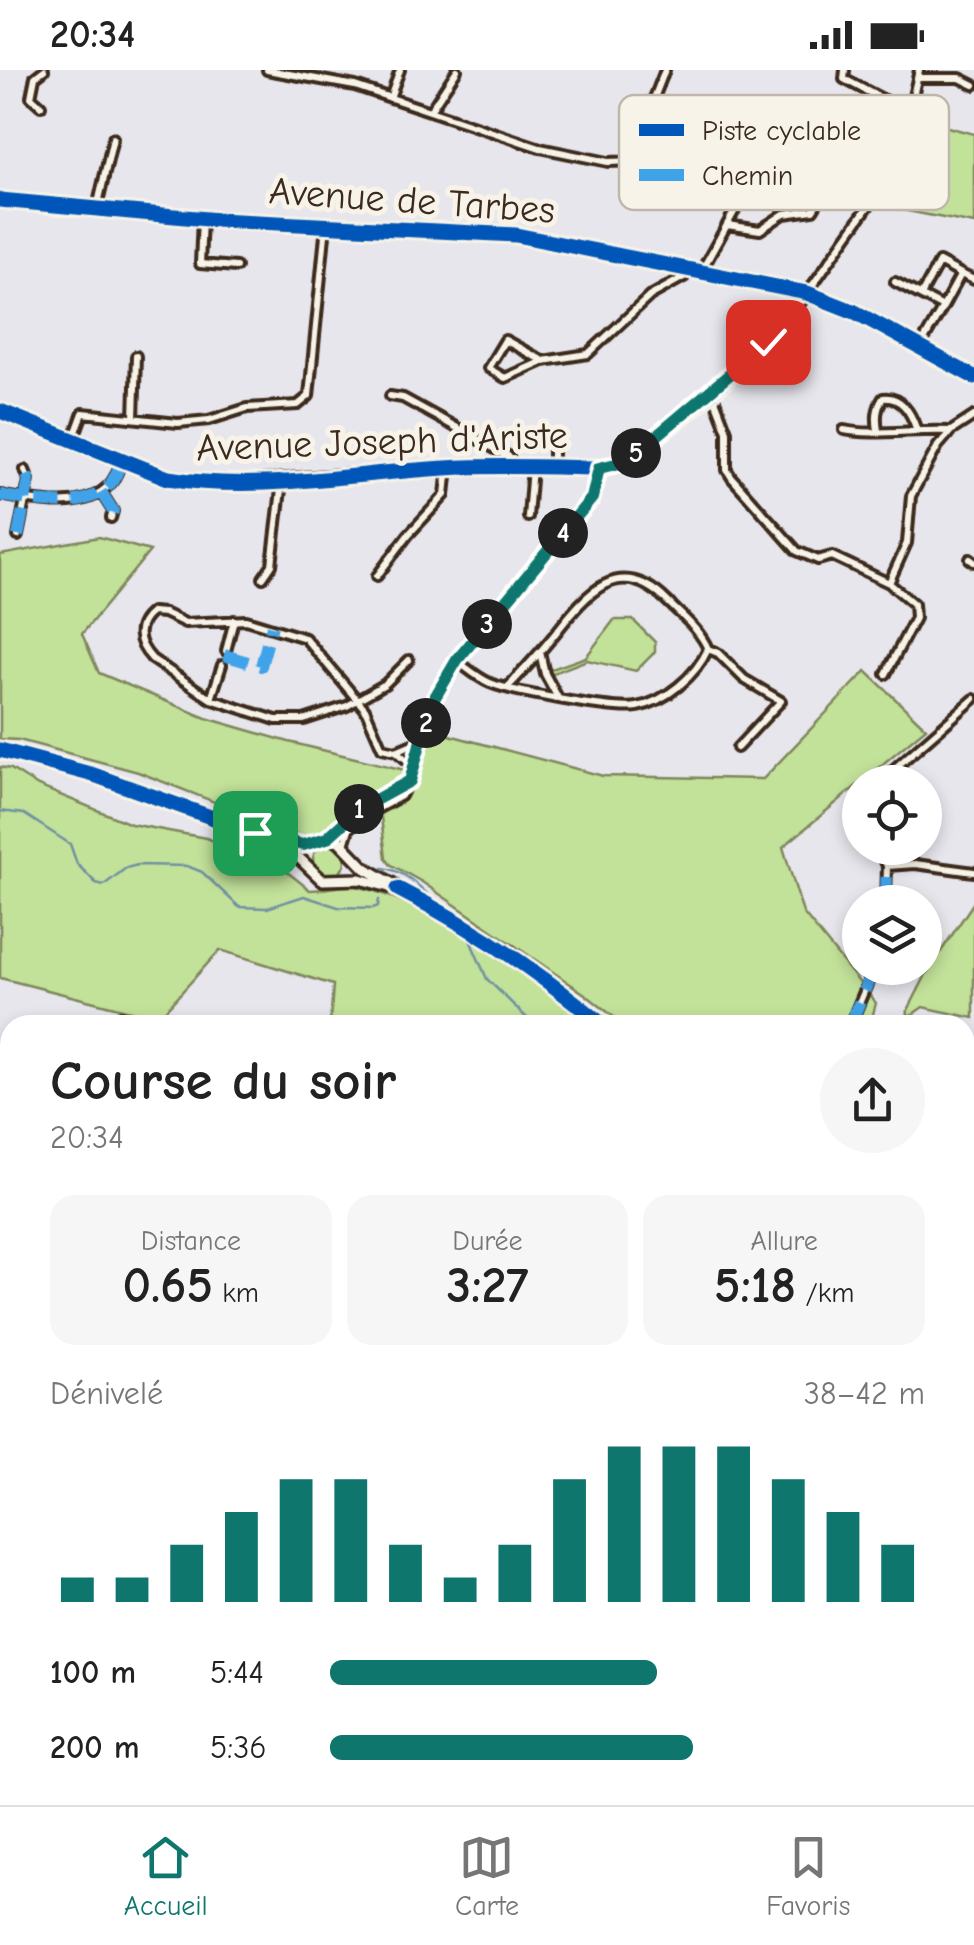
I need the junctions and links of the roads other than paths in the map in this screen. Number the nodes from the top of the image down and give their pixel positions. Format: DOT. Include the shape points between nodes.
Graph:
graph roads {
  1 [pos="44,70"];
  2 [pos="267,70"];
  3 [pos="400,70"];
  4 [pos="456,70"];
  5 [pos="665,70"];
  6 [pos="845,70"];
  7 [pos="918,74"];
  8 [pos="974,85"];
  9 [pos="655,95"];
  10 [pos="874,95"];
  11 [pos="390,98"];
  12 [pos="41,106"];
  13 [pos="430,111"];
  14 [pos="113,138"];
  15 [pos="619,162"];
  16 [pos="0,200"];
  17 [pos="96,208"];
  18 [pos="735,210"];
  19 [pos="814,210"];
  20 [pos="866,210"];
  21 [pos="202,218"];
  22 [pos="326,224"];
  23 [pos="727,225"];
  24 [pos="236,266"];
  25 [pos="688,267"];
  26 [pos="702,270"];
  27 [pos="961,274"];
  28 [pos="974,280"];
  29 [pos="896,282"];
  30 [pos="807,293"];
  31 [pos="920,295"];
  32 [pos="943,307"];
  33 [pos="920,347"];
  34 [pos="136,356"];
  35 [pos="543,361"];
  36 [pos="974,377"];
  37 [pos="712,392"];
  38 [pos="390,396"];
  39 [pos="0,411"];
  40 [pos="974,416"];
  41 [pos="134,418"];
  42 [pos="916,428"];
  43 [pos="844,430"];
  44 [pos="878,431"];
  45 [pos="951,431"];
  46 [pos="553,435"];
  47 [pos="73,440"];
  48 [pos="122,460"];
  49 [pos="515,466"];
  50 [pos="532,467"];
  51 [pos="553,467"];
  52 [pos="448,468"];
  53 [pos="599,468"];
  54 [pos="25,470"];
  55 [pos="282,481"];
  56 [pos="100,492"];
  57 [pos="0,496"];
  58 [pos="25,500"];
  59 [pos="528,516"];
  60 [pos="110,518"];
  61 [pos="18,536"];
  62 [pos="377,576"];
  63 [pos="263,578"];
  64 [pos="889,582"];
  65 [pos="234,620"];
  66 [pos="708,649"];
  67 [pos="226,651"];
  68 [pos="540,652"];
  69 [pos="409,660"];
  70 [pos="457,660"];
  71 [pos="222,665"];
  72 [pos="886,674"];
  73 [pos="508,687"];
  74 [pos="558,697"];
  75 [pos="211,699"];
  76 [pos="974,699"];
  77 [pos="356,701"];
  78 [pos="422,740"];
  79 [pos="737,748"];
  80 [pos="0,750"];
  81 [pos="396,751"];
  82 [pos="898,765"];
  83 [pos="416,767"];
  84 [pos="410,781"];
  85 [pos="255,833"];
  86 [pos="322,840"];
  87 [pos="347,849"];
  88 [pos="308,866"];
  89 [pos="886,866"];
  90 [pos="974,872"];
  91 [pos="341,878"];
  92 [pos="886,885"];
  93 [pos="398,889"];
  94 [pos="867,985"];
  95 [pos="590,1015"];
  96 [pos="854,1015"];
  1 -- 12 [label="street" via="31,96"];
  2 -- 11 [label="street"];
  3 -- 11 [label="street"];
  4 -- 13 [label="street"];
  5 -- 9 [label="street"];
  6 -- 10 [label="street" via="844,80"];
  7 -- 8 [label="street"];
  11 -- 13 [label="street"];
  13 -- 15 [label="street" via="540,148"];
  14 -- 17 [label="street"];
  16 -- 17 [label="street, Avenue de Tarbes"];
  17 -- 21 [label="street, Avenue de Tarbes"];
  18 -- 23 [label="street"];
  19 -- 23 [label="street" via="784,214 760,230"];
  20 -- 30 [label="street"];
  21 -- 22 [label="street, Avenue de Tarbes"];
  21 -- 24 [label="street" via="200,264"];
  22 -- 25 [label="street, Avenue de Tarbes" via="516,235"];
  22 -- 41 [label="street" via="309,396 298,405 178,424"];
  23 -- 26 [label="street"];
  25 -- 26 [label="street, Avenue de Tarbes"];
  25 -- 35 [label="street" via="588,354"];
  26 -- 30 [label="street, Avenue de Tarbes"];
  27 -- 28 [label="street"];
  27 -- 31 [label="street" via="939,262"];
  27 -- 32 [label="street"];
  29 -- 31 [label="street"];
  30 -- 33 [label="street, Avenue de Tarbes"];
  30 -- 37 [label="street" via="768,342"];
  31 -- 32 [label="street"];
  32 -- 33 [label="street"];
  33 -- 36 [label="street, Avenue de Tarbes"];
  34 -- 41 [label="street"];
  35 -- 35 [label="street" via="505,340 488,368 506,378"];
  37 -- 53 [label="street" via="640,450"];
  37 -- 64 [label="street" via="727,431 732,478 797,551 818,560 832,556"];
  38 -- 49 [label="street" via="508,456"];
  39 -- 47 [label="street, Avenue Joseph d'Ariste"];
  40 -- 45 [label="street"];
  41 -- 47 [label="street" via="84,413"];
  42 -- 44 [label="street"];
  42 -- 44 [label="street" via="890,397 880,403"];
  42 -- 45 [label="street"];
  43 -- 44 [label="street"];
  45 -- 64 [label="street" via="911,496 908,544"];
  46 -- 51 [label="street"];
  47 -- 48 [label="street, Avenue Joseph d'Ariste"];
  48 -- 55 [label="street, Avenue Joseph d'Ariste" via="194,482"];
  48 -- 56 [label="street"];
  49 -- 50 [label="street, Avenue Joseph d'Ariste"];
  49 -- 52 [label="street, Avenue Joseph d'Ariste"];
  50 -- 51 [label="street, Avenue Joseph d'Ariste"];
  50 -- 59 [label="street"];
  51 -- 53 [label="street, Avenue Joseph d'Ariste"];
  52 -- 55 [label="street, Avenue Joseph d'Ariste"];
  52 -- 62 [label="street" via="444,495"];
  53 -- 70 [label="street" via="592,498"];
  54 -- 58 [label="street"];
  55 -- 63 [label="street" via="272,565"];
  56 -- 58 [label="street" via="69,502"];
  56 -- 60 [label="street" via="113,511"];
  57 -- 58 [label="street"];
  58 -- 61 [label="street"];
  64 -- 72 [label="street" via="916,610"];
  65 -- 67 [label="street"];
  65 -- 75 [label="street" via="185,623 152,612 138,633 144,650"];
  65 -- 77 [label="street" via="305,638"];
  66 -- 68 [label="street" via="652,586 630,580 588,593"];
  66 -- 74 [label="street" via="676,688 640,707"];
  66 -- 79 [label="street" via="781,701"];
  68 -- 73 [label="street"];
  68 -- 74 [label="street"];
  69 -- 77 [label="street"];
  70 -- 73 [label="street"];
  70 -- 78 [label="street" via="431,704"];
  71 -- 75 [label="street"];
  73 -- 74 [label="street"];
  75 -- 77 [label="street" via="276,720 304,720"];
  76 -- 82 [label="street"];
  77 -- 81 [label="street" via="382,748"];
  78 -- 81 [label="street"];
  78 -- 83 [label="street"];
  80 -- 85 [label="street" via="94,775"];
  81 -- 83 [label="street"];
  83 -- 84 [label="street"];
  84 -- 86 [label="street" via="359,809"];
  84 -- 87 [label="street" via="401,796 349,829"];
  85 -- 86 [label="street" via="303,845"];
  85 -- 88 [label="street"];
  86 -- 87 [label="street"];
  86 -- 88 [label="street" via="308,852"];
  87 -- 91 [label="street" via="349,867"];
  87 -- 93 [label="street"];
  88 -- 91 [label="street" via="322,880"];
  89 -- 90 [label="street"];
  89 -- 92 [label="street"];
  91 -- 93 [label="street"];
  93 -- 95 [label="street" via="511,952"];
  94 -- 96 [label="street"];
}
